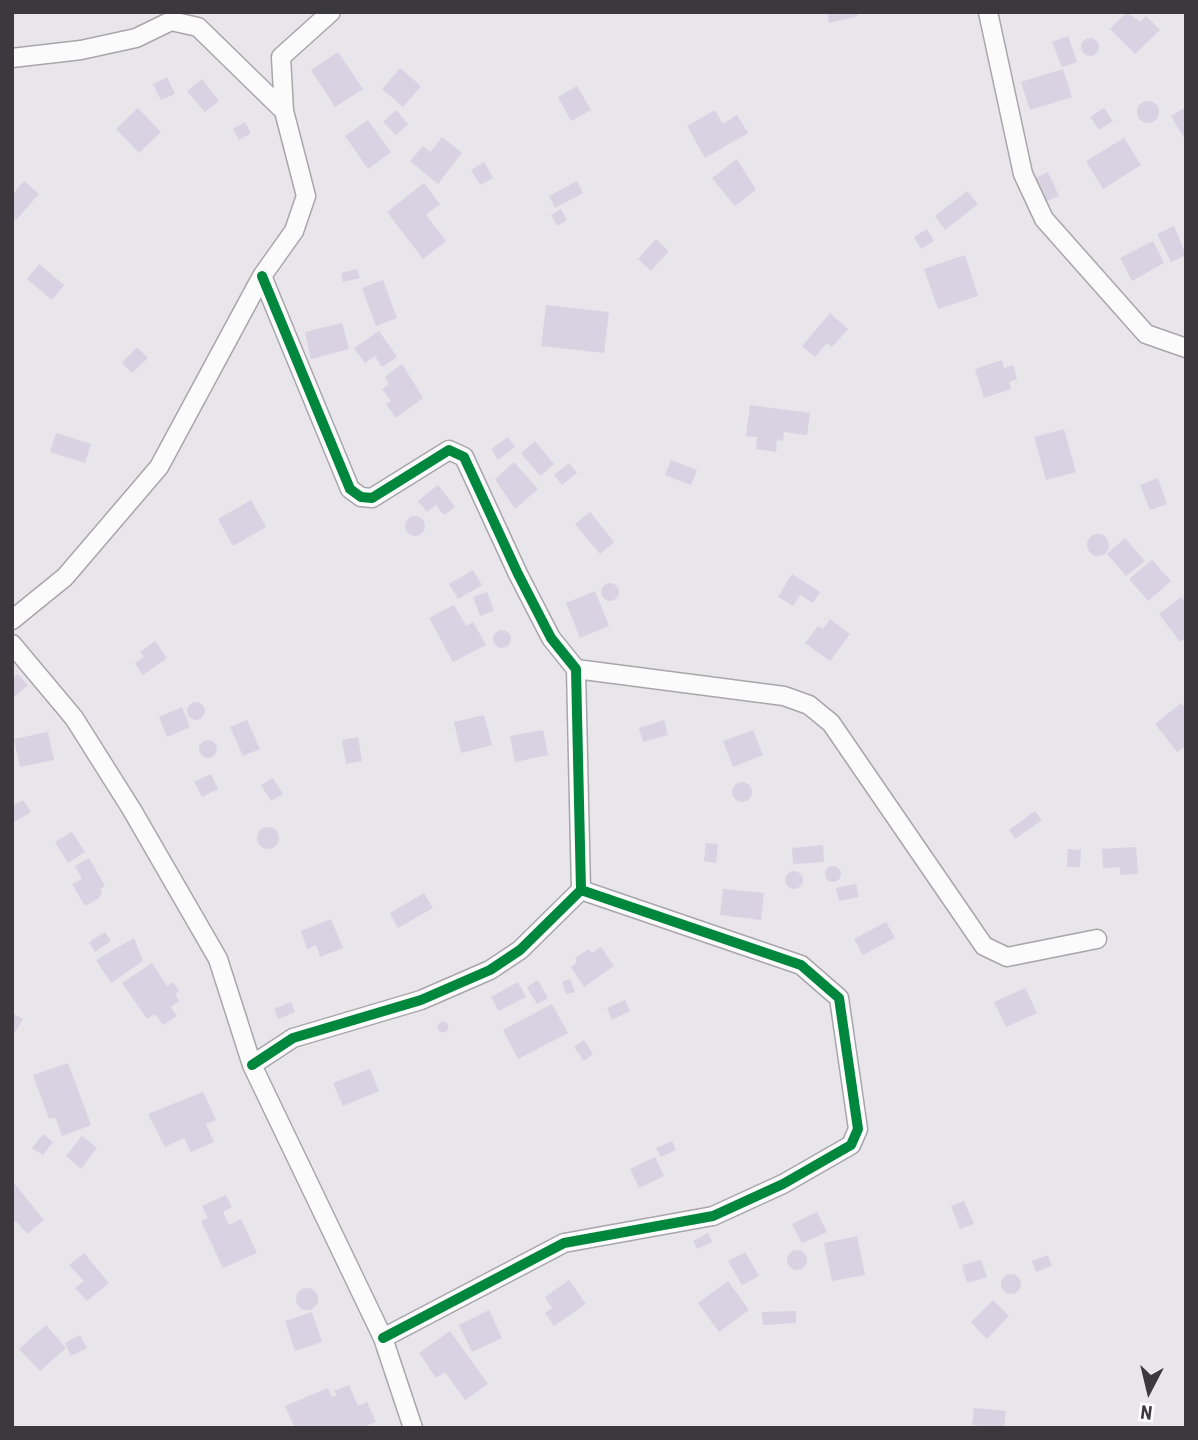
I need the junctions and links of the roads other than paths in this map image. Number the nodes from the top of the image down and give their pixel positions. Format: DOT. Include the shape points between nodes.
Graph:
graph roads {
  1 [pos="331,12"];
  2 [pos="988,12"];
  3 [pos="12,58"];
  4 [pos="284,111"];
  5 [pos="262,276"];
  6 [pos="1186,348"];
  7 [pos="12,620"];
  8 [pos="12,644"];
  9 [pos="576,669"];
  10 [pos="581,890"];
  11 [pos="1097,939"];
  12 [pos="252,1065"];
  13 [pos="383,1338"];
  14 [pos="414,1428"];
  1 -- 4 [label="street" via="281,57"];
  2 -- 6 [label="street" via="1023,174 1044,219 1146,334"];
  3 -- 4 [label="street" via="136,38 171,21 198,27"];
  4 -- 5 [label="street" via="306,196 294,231"];
  5 -- 7 [label="street" via="159,467 65,577"];
  5 -- 9 [label="street" via="350,489 372,498 449,450 464,457 551,638"];
  8 -- 12 [label="street" via="74,718 218,959"];
  9 -- 10 [label="street"];
  9 -- 11 [label="street" via="784,696 809,705 831,723 984,946 1007,957"];
  10 -- 12 [label="street" via="520,950 490,970 421,1000 293,1038"];
  10 -- 13 [label="street" via="801,965 839,998 858,1129 851,1145 783,1184 713,1216 564,1243"];
  12 -- 13 [label="street"];
  13 -- 14 [label="street"];
}
